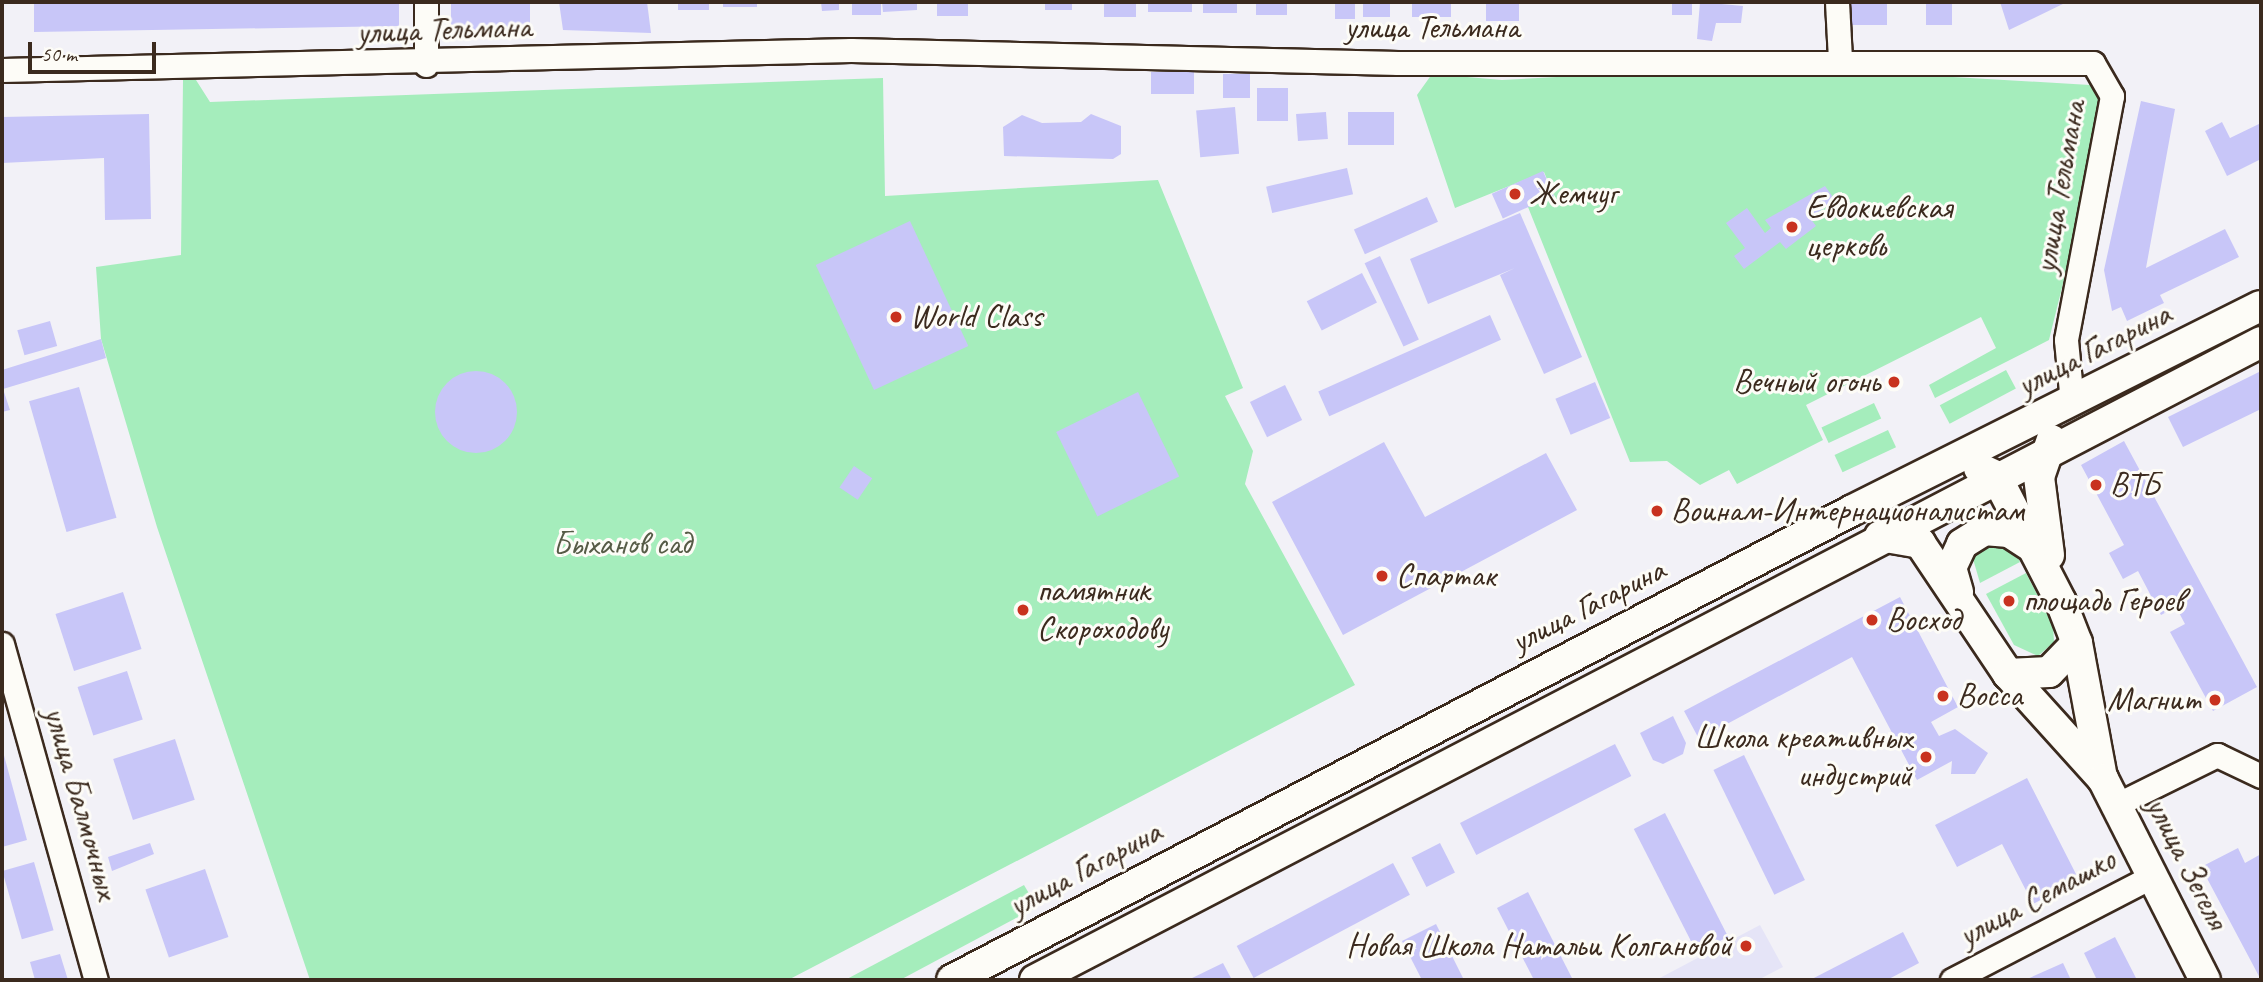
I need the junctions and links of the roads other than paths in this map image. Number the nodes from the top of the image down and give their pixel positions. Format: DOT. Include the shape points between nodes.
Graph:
graph roads {
  1 [pos="426,2"];
  2 [pos="1837,2"];
  3 [pos="1840,60"];
  4 [pos="426,65"];
  5 [pos="2,70"];
  6 [pos="2261,306"];
  7 [pos="2261,342"];
  8 [pos="2072,402"];
  9 [pos="2046,451"];
  10 [pos="1942,465"];
  11 [pos="1996,476"];
  12 [pos="1880,536"];
  13 [pos="2032,547"];
  14 [pos="1958,592"];
  15 [pos="2061,602"];
  16 [pos="2077,643"];
  17 [pos="2,644"];
  18 [pos="2008,674"];
  19 [pos="2261,776"];
  20 [pos="2103,779"];
  21 [pos="2116,805"];
  22 [pos="2152,876"];
  23 [pos="96,980"];
  24 [pos="952,980"];
  25 [pos="1035,980"];
  26 [pos="1952,980"];
  27 [pos="2205,980"];
  1 -- 4 [label="street"];
  2 -- 3 [label="street"];
  3 -- 4 [label="street, улица Тельмана" via="1398,63 851,50"];
  3 -- 8 [label="street, улица Тельмана" via="2093,63 2112,96 2066,340"];
  4 -- 5 [label="street, улица Тельмана"];
  6 -- 8 [label="main road, улица Гагарина"];
  7 -- 9 [label="main road, улица Гагарина"];
  8 -- 9 [label="main road"];
  8 -- 10 [label="main road, улица Гагарина"];
  9 -- 11 [label="main road, улица Гагарина"];
  9 -- 15 [label="main road" via="2039,516"];
  10 -- 11 [label="main road" via="1973,466"];
  10 -- 24 [label="main road, улица Гагарина"];
  11 -- 12 [label="main road, улица Гагарина"];
  11 -- 13 [label="main road"];
  12 -- 14 [label="main road" via="1920,543"];
  12 -- 25 [label="main road, улица Гагарина"];
  13 -- 14 [label="main road" via="2009,532 1984,530 1962,544 1951,568"];
  13 -- 15 [label="main road"];
  14 -- 18 [label="main road"];
  15 -- 16 [label="main road"];
  16 -- 18 [label="main road" via="2049,672"];
  16 -- 20 [label="main road"];
  17 -- 23 [label="street, улица Балмочных"];
  18 -- 20 [label="main road"];
  19 -- 21 [label="street" via="2217,755"];
  20 -- 21 [label="main road, улица Зегеля"];
  21 -- 22 [label="main road, улица Зегеля"];
  22 -- 26 [label="street, улица Семашко"];
  22 -- 27 [label="main road, улица Зегеля"];
}
